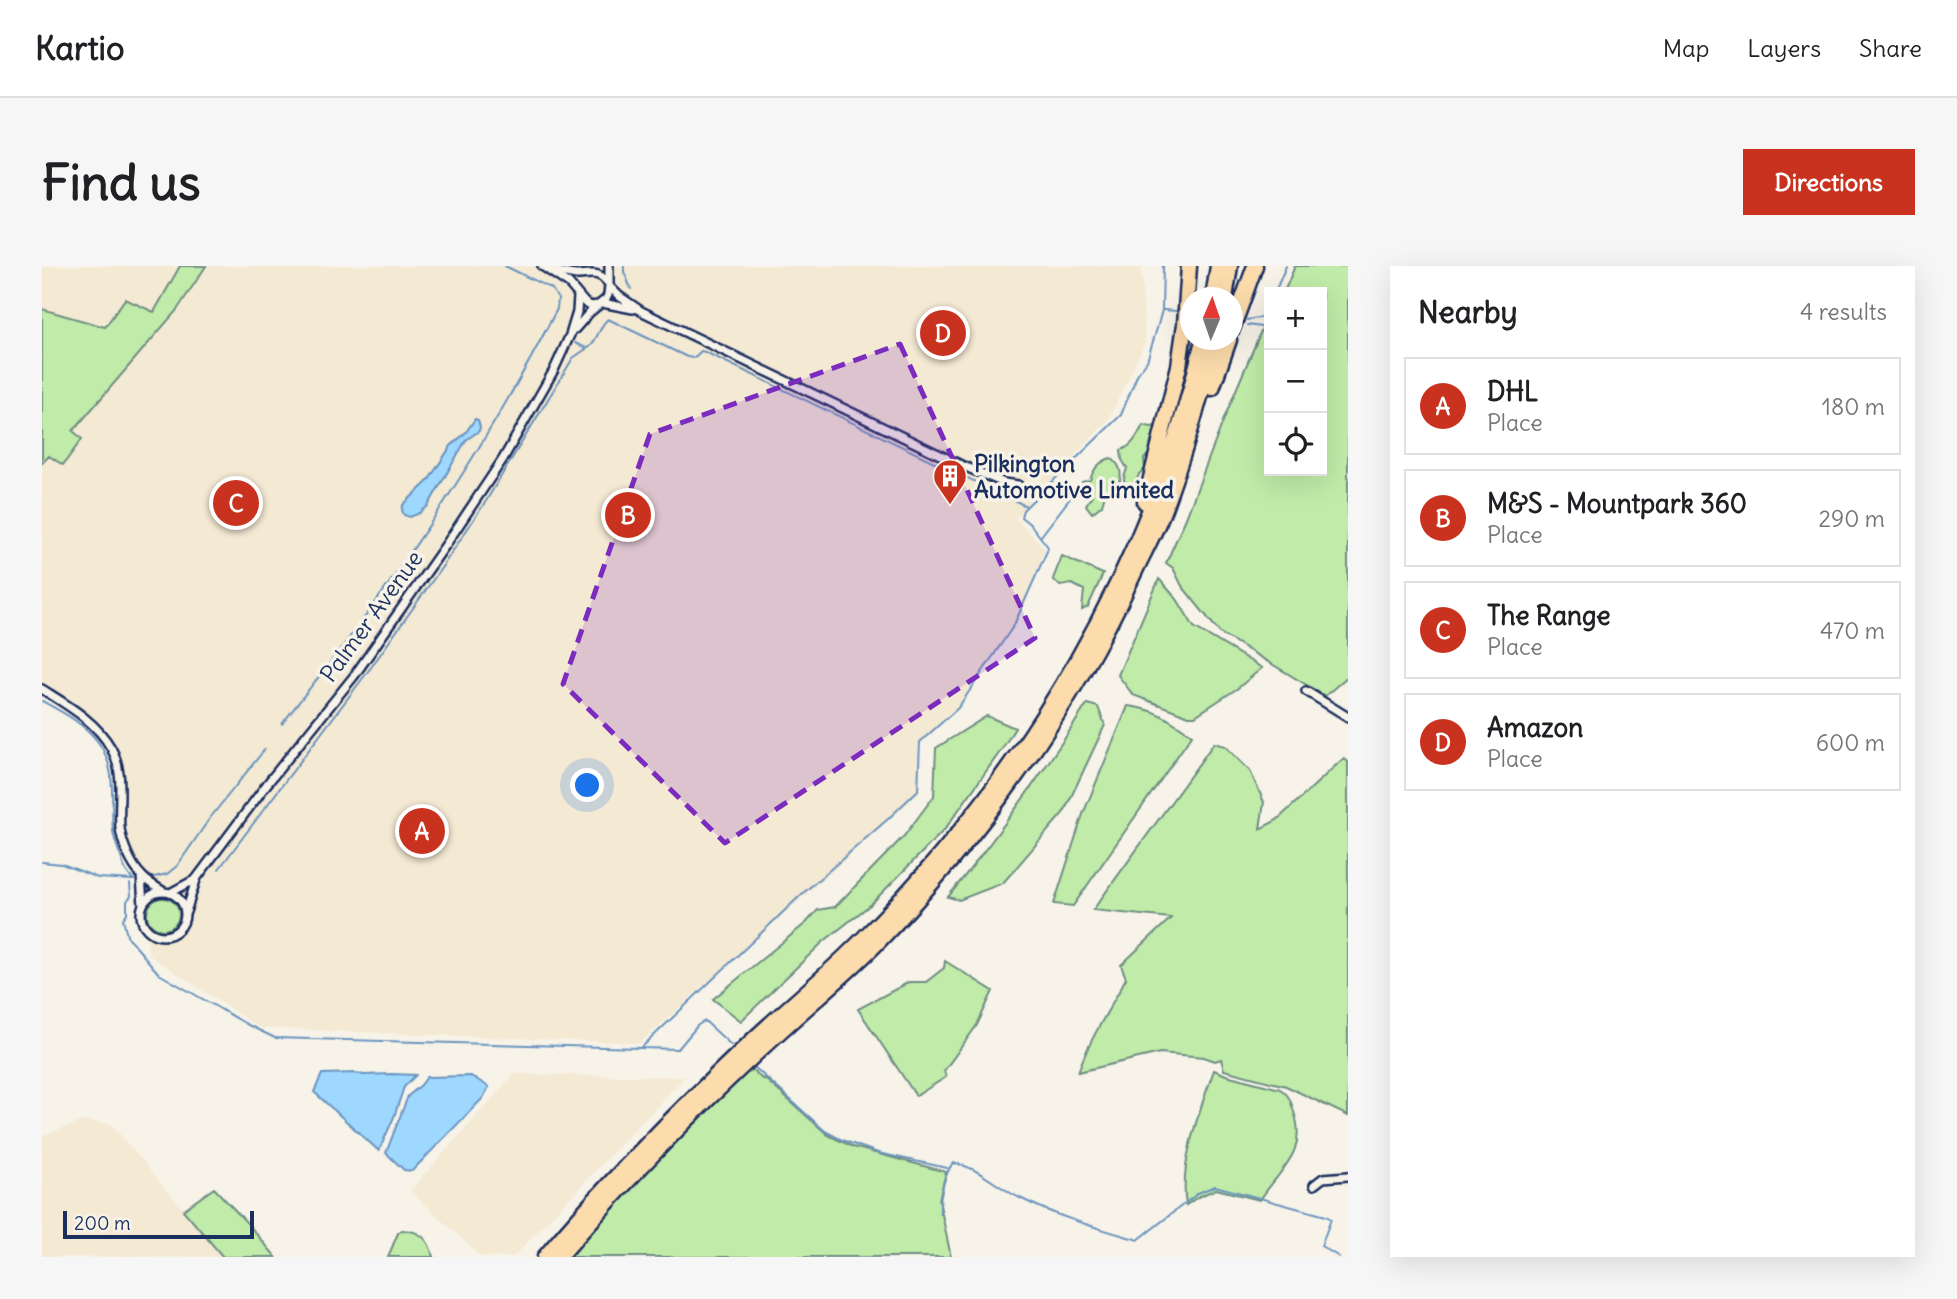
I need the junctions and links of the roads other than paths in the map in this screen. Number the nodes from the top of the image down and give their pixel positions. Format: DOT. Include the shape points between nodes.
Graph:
graph roads {
  1 [pos="598,266"];
  2 [pos="610,266"];
  3 [pos="1189,266"];
  4 [pos="1218,266"];
  5 [pos="1230,266"];
  6 [pos="1255,266"];
  7 [pos="544,267"];
  8 [pos="589,274"];
  9 [pos="608,284"];
  10 [pos="1215,287"];
  11 [pos="1227,287"];
  12 [pos="578,295"];
  13 [pos="1243,300"];
  14 [pos="600,304"];
  15 [pos="641,311"];
  16 [pos="570,335"];
  17 [pos="1201,350"];
  18 [pos="1212,350"];
  19 [pos="1225,350"];
  20 [pos="1018,485"];
  21 [pos="1163,513"];
  22 [pos="1134,544"];
  23 [pos="42,689"];
  24 [pos="1306,691"];
  25 [pos="1348,717"];
  26 [pos="141,875"];
  27 [pos="197,879"];
  28 [pos="167,893"];
  29 [pos="144,905"];
  30 [pos="185,914"];
  31 [pos="1348,1175"];
  32 [pos="1314,1185"];
  33 [pos="545,1257"];
  34 [pos="559,1257"];
  1 -- 8 [label="street"];
  2 -- 9 [label="street"];
  3 -- 22 [label="highway" via="1179,366"];
  4 -- 10 [label="highway"];
  5 -- 11 [label="highway"];
  6 -- 13 [label="highway"];
  7 -- 8 [label="street"];
  7 -- 12 [label="street"];
  8 -- 9 [label="street" via="600,275"];
  8 -- 12 [label="street" via="579,282"];
  9 -- 14 [label="street" via="608,295"];
  9 -- 15 [label="street"];
  12 -- 14 [label="street" via="588,305"];
  12 -- 16 [label="street"];
  14 -- 15 [label="street"];
  14 -- 16 [label="street"];
  15 -- 20 [label="street" via="961,465"];
  16 -- 27 [label="street, Palmer Avenue" via="503,458 447,542 354,676"];
  17 -- 22 [label="highway" via="1170,455"];
  18 -- 21 [label="highway"];
  19 -- 21 [label="highway"];
  21 -- 34 [label="highway" via="1076,686 980,825 873,946 658,1148"];
  22 -- 33 [label="highway" via="1066,682 972,818 862,941 650,1142"];
  23 -- 26 [label="street" via="85,718 111,749 119,777 122,839"];
  24 -- 25 [label="street"];
  26 -- 28 [label="street"];
  26 -- 29 [label="street"];
  27 -- 28 [label="street, Palmer Avenue"];
  27 -- 30 [label="street"];
  28 -- 29 [label="street" via="153,895"];
  28 -- 30 [label="street" via="180,900"];
  29 -- 30 [label="street" via="143,922 160,936 179,930"];
  31 -- 32 [label="street" via="1322,1178"];
}
